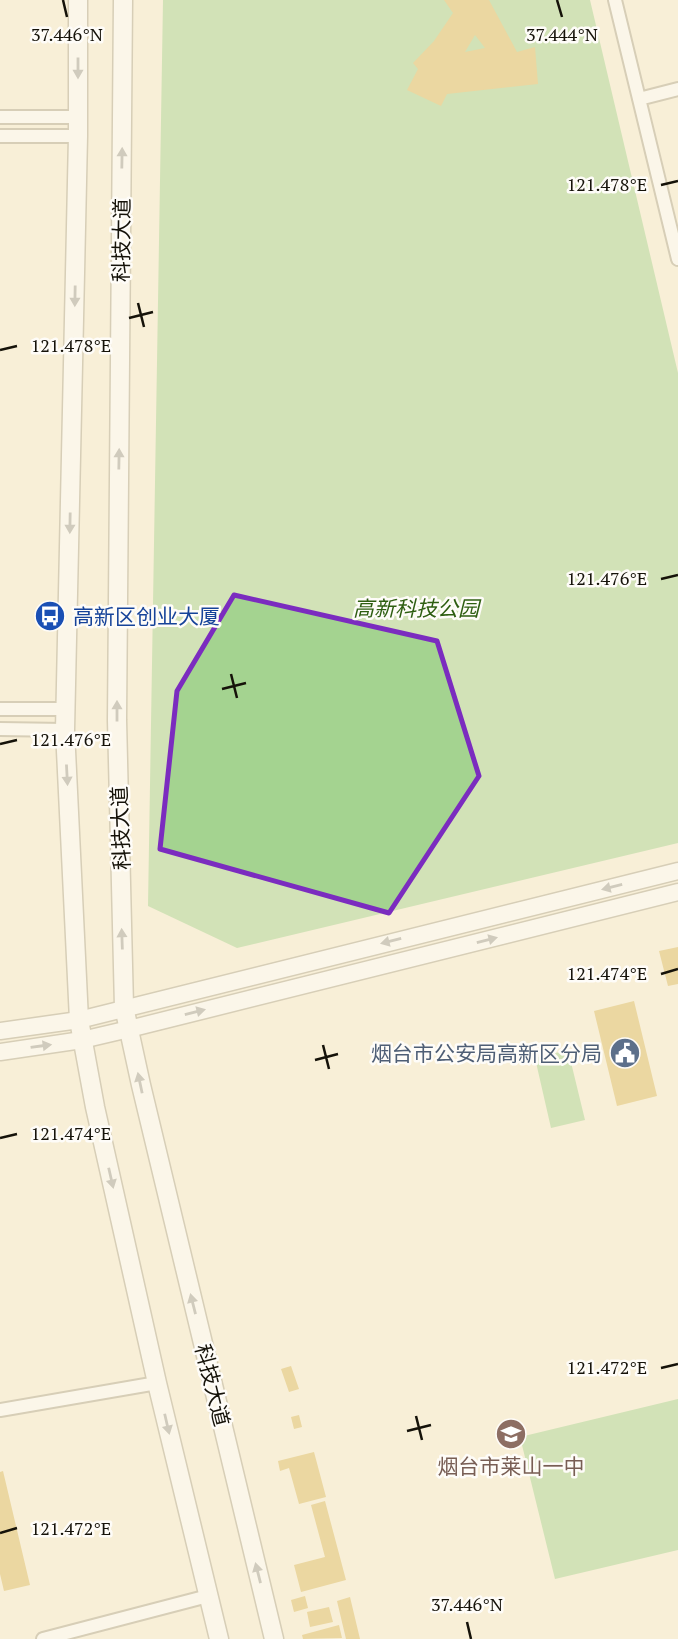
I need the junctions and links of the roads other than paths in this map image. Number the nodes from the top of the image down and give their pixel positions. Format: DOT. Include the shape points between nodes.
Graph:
graph roads {
  1 [pos="78,0"];
  2 [pos="123,0"];
  3 [pos="615,0"];
  4 [pos="678,89"];
  5 [pos="639,99"];
  6 [pos="0,117"];
  7 [pos="78,117"];
  8 [pos="0,136"];
  9 [pos="78,136"];
  10 [pos="678,260"];
  11 [pos="0,709"];
  12 [pos="66,709"];
  13 [pos="0,729"];
  14 [pos="65,730"];
  15 [pos="678,871"];
  16 [pos="678,892"];
  17 [pos="124,1007"];
  18 [pos="79,1020"];
  19 [pos="129,1029"];
  20 [pos="0,1031"];
  21 [pos="82,1040"];
  22 [pos="0,1052"];
  23 [pos="157,1383"];
  24 [pos="0,1409"];
  25 [pos="208,1596"];
  26 [pos="43,1639"];
  27 [pos="219,1639"];
  28 [pos="274,1639"];
  1 -- 7 [label="main road, one-way"];
  17 -- 2 [label="main road, 科技大道, one-way" via="117,720"];
  3 -- 5 [label="street"];
  4 -- 5 [label="street"];
  5 -- 10 [label="street"];
  6 -- 7 [label="street"];
  7 -- 9 [label="main road"];
  8 -- 9 [label="street"];
  9 -- 12 [label="main road, one-way"];
  11 -- 12 [label="street"];
  12 -- 14 [label="main road"];
  13 -- 14 [label="street"];
  14 -- 18 [label="main road, one-way"];
  15 -- 17 [label="street, one-way"];
  19 -- 16 [label="street, one-way"];
  17 -- 18 [label="street"];
  17 -- 19 [label="main road, 科技大道"];
  18 -- 20 [label="street"];
  18 -- 21 [label="main road"];
  19 -- 21 [label="street"];
  28 -- 19 [label="main road, 科技大道, one-way"];
  22 -- 21 [label="street, one-way"];
  21 -- 23 [label="main road, one-way"];
  23 -- 24 [label="street"];
  23 -- 25 [label="main road, one-way"];
  25 -- 26 [label="street"];
  25 -- 27 [label="main road"];
}
